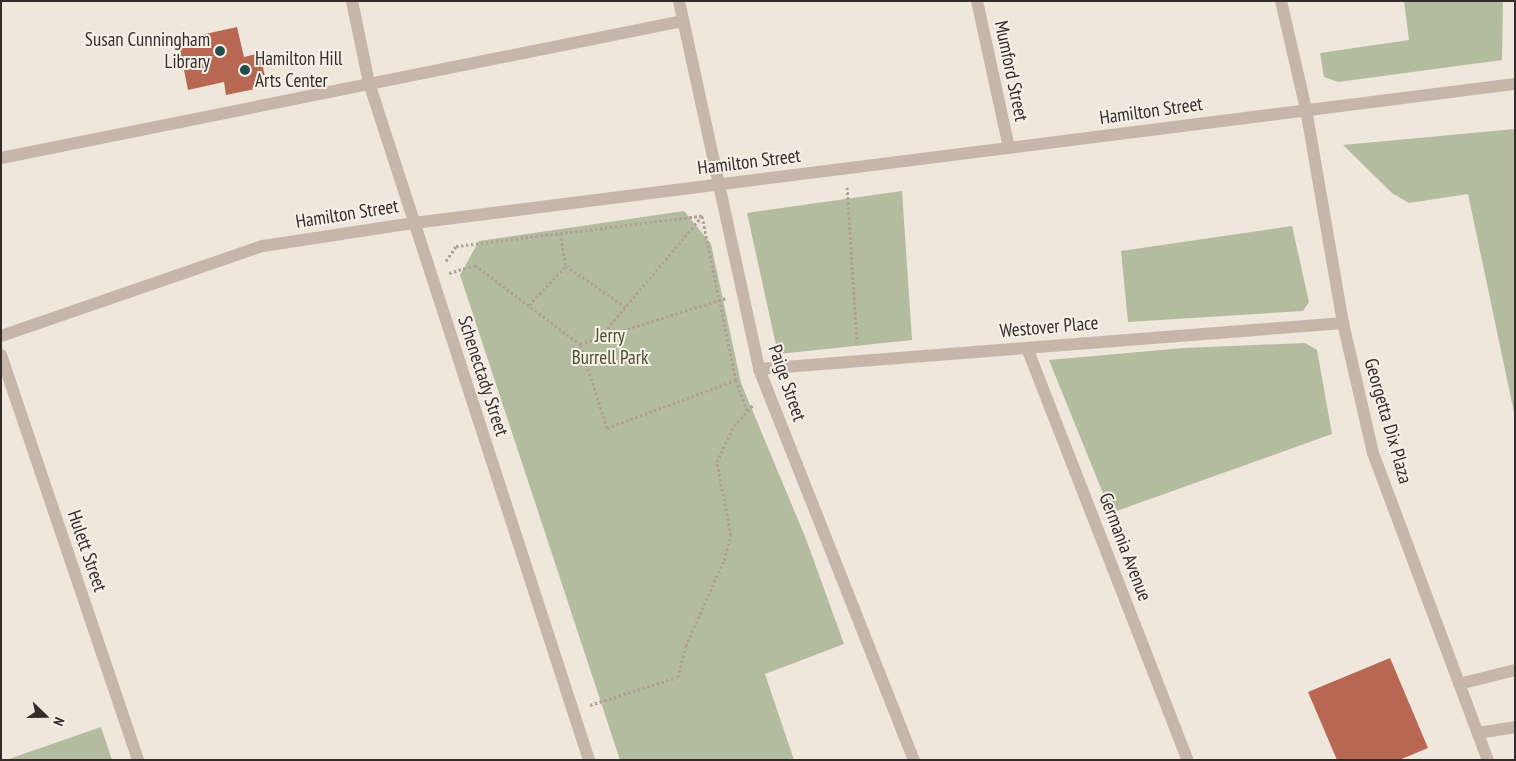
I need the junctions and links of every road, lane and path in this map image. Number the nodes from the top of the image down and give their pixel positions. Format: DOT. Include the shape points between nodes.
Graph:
graph roads {
  1 [pos="352,1"];
  2 [pos="679,1"];
  3 [pos="977,1"];
  4 [pos="1281,1"];
  5 [pos="683,21"];
  6 [pos="369,83"];
  7 [pos="1515,84"];
  8 [pos="1306,109"];
  9 [pos="1009,148"];
  10 [pos="1,158"];
  11 [pos="846,169"];
  12 [pos="717,184"];
  13 [pos="723,208"];
  14 [pos="702,216"];
  15 [pos="414,223"];
  16 [pos="560,233"];
  17 [pos="566,266"];
  18 [pos="450,272"];
  19 [pos="432,278"];
  20 [pos="743,292"];
  21 [pos="718,300"];
  22 [pos="528,305"];
  23 [pos="626,307"];
  24 [pos="1343,323"];
  25 [pos="1,336"];
  26 [pos="600,337"];
  27 [pos="580,344"];
  28 [pos="1027,348"];
  29 [pos="1,355"];
  30 [pos="858,361"];
  31 [pos="759,369"];
  32 [pos="736,380"];
  33 [pos="767,389"];
  34 [pos="747,411"];
  35 [pos="1515,670"];
  36 [pos="1459,684"];
  37 [pos="573,710"];
  38 [pos="1515,727"];
  39 [pos="1478,733"];
  40 [pos="138,760"];
  41 [pos="589,760"];
  42 [pos="914,760"];
  43 [pos="1188,760"];
  44 [pos="1488,760"];
  1 -- 6 [label="street, Schenectady Street"];
  2 -- 5 [label="street, Paige Street"];
  3 -- 9 [label="street, Mumford Street"];
  4 -- 8 [label="street, Georgetta Dix Plaza"];
  5 -- 6 [label="street"];
  5 -- 12 [label="street, Paige Street"];
  6 -- 10 [label="street"];
  6 -- 15 [label="street, Schenectady Street"];
  7 -- 8 [label="street, Hamilton Street"];
  8 -- 9 [label="street, Hamilton Street"];
  8 -- 24 [label="street, Georgetta Dix Plaza"];
  9 -- 11 [label="street, Hamilton Street"];
  11 -- 12 [label="street, Hamilton Street"];
  11 -- 30 [label="path"];
  12 -- 13 [label="street, Paige Street"];
  12 -- 15 [label="street, Hamilton Street"];
  13 -- 14 [label="path"];
  13 -- 20 [label="street, Paige Street"];
  14 -- 16 [label="path"];
  14 -- 21 [label="path"];
  14 -- 23 [label="path"];
  15 -- 19 [label="street, Schenectady Street"];
  15 -- 25 [label="street, Hamilton Street" via="262,246"];
  16 -- 17 [label="path"];
  16 -- 18 [label="path" via="456,246 446,260"];
  17 -- 22 [label="path"];
  17 -- 23 [label="path"];
  18 -- 19 [label="path"];
  18 -- 22 [label="path" via="475,265"];
  19 -- 37 [label="street, Schenectady Street"];
  20 -- 21 [label="path"];
  20 -- 31 [label="street, Paige Street"];
  21 -- 26 [label="path"];
  21 -- 32 [label="path"];
  22 -- 27 [label="path"];
  23 -- 26 [label="path"];
  24 -- 28 [label="street, Westover Place"];
  24 -- 36 [label="street, Georgetta Dix Plaza" via="1373,453"];
  26 -- 27 [label="path"];
  27 -- 32 [label="path" via="607,428"];
  28 -- 30 [label="street, Westover Place"];
  28 -- 43 [label="street, Germania Avenue"];
  29 -- 40 [label="street, Hulett Street"];
  30 -- 31 [label="street, Westover Place"];
  31 -- 33 [label="street, Paige Street"];
  32 -- 34 [label="path"];
  33 -- 34 [label="path"];
  33 -- 42 [label="street, Paige Street"];
  34 -- 37 [label="path" via="734,426 717,462 731,535 724,560 686,646 678,677"];
  35 -- 36 [label="street"];
  36 -- 39 [label="street, Georgetta Dix Plaza"];
  37 -- 41 [label="street, Schenectady Street"];
  38 -- 39 [label="street"];
  39 -- 44 [label="street, Georgetta Dix Plaza"];
}
